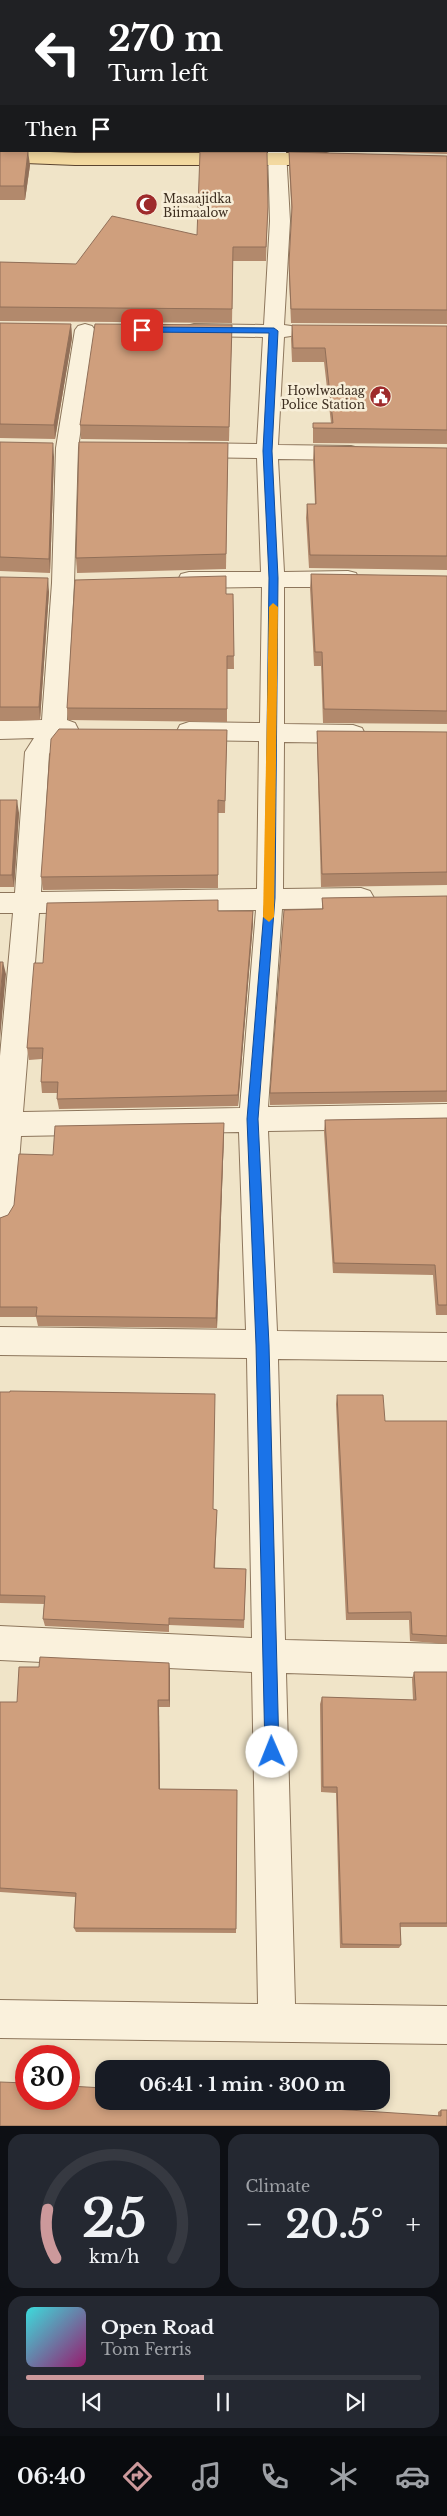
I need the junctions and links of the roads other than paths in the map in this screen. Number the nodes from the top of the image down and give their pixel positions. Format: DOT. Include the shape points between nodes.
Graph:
graph roads {
  1 [pos="278,155"];
  2 [pos="0,156"];
  3 [pos="348,160"];
  4 [pos="86,330"];
  5 [pos="174,330"];
  6 [pos="274,331"];
  7 [pos="312,331"];
  8 [pos="172,450"];
  9 [pos="267,451"];
  10 [pos="376,453"];
  11 [pos="273,578"];
  12 [pos="370,579"];
  13 [pos="168,580"];
  14 [pos="54,729"];
  15 [pos="0,730"];
  16 [pos="84,730"];
  17 [pos="163,731"];
  18 [pos="273,732"];
  19 [pos="379,734"];
  20 [pos="270,898"];
  21 [pos="388,898"];
  22 [pos="0,903"];
  23 [pos="27,903"];
  24 [pos="447,1116"];
  25 [pos="253,1119"];
  26 [pos="4,1124"];
  27 [pos="0,1215"];
  28 [pos="0,1341"];
  29 [pos="262,1345"];
  30 [pos="447,1348"];
  31 [pos="0,1643"];
  32 [pos="270,1656"];
  33 [pos="447,1661"];
  34 [pos="0,2019"];
  35 [pos="277,2022"];
  36 [pos="447,2025"];
  1 -- 2 [label="main road" via="75,159"];
  1 -- 3 [label="main road"];
  1 -- 6 [label="street" via="280,221"];
  4 -- 14 [label="street" via="67,448"];
  5 -- 6 [label="street"];
  6 -- 7 [label="street"];
  6 -- 9 [label="street"];
  8 -- 9 [label="street"];
  9 -- 10 [label="street"];
  9 -- 11 [label="street"];
  11 -- 12 [label="street"];
  11 -- 13 [label="street"];
  11 -- 18 [label="street"];
  14 -- 15 [label="street"];
  14 -- 16 [label="street"];
  14 -- 23 [label="street" via="38,752"];
  17 -- 18 [label="street"];
  18 -- 19 [label="street"];
  18 -- 20 [label="street"];
  20 -- 21 [label="street"];
  20 -- 23 [label="street"];
  20 -- 25 [label="street"];
  22 -- 23 [label="street"];
  23 -- 26 [label="street"];
  24 -- 25 [label="street"];
  25 -- 26 [label="street"];
  25 -- 29 [label="street"];
  26 -- 27 [label="street"];
  28 -- 29 [label="street"];
  29 -- 30 [label="street"];
  29 -- 32 [label="street"];
  31 -- 32 [label="street"];
  32 -- 33 [label="street"];
  32 -- 35 [label="street"];
  34 -- 35 [label="street"];
  35 -- 36 [label="street"];
}
